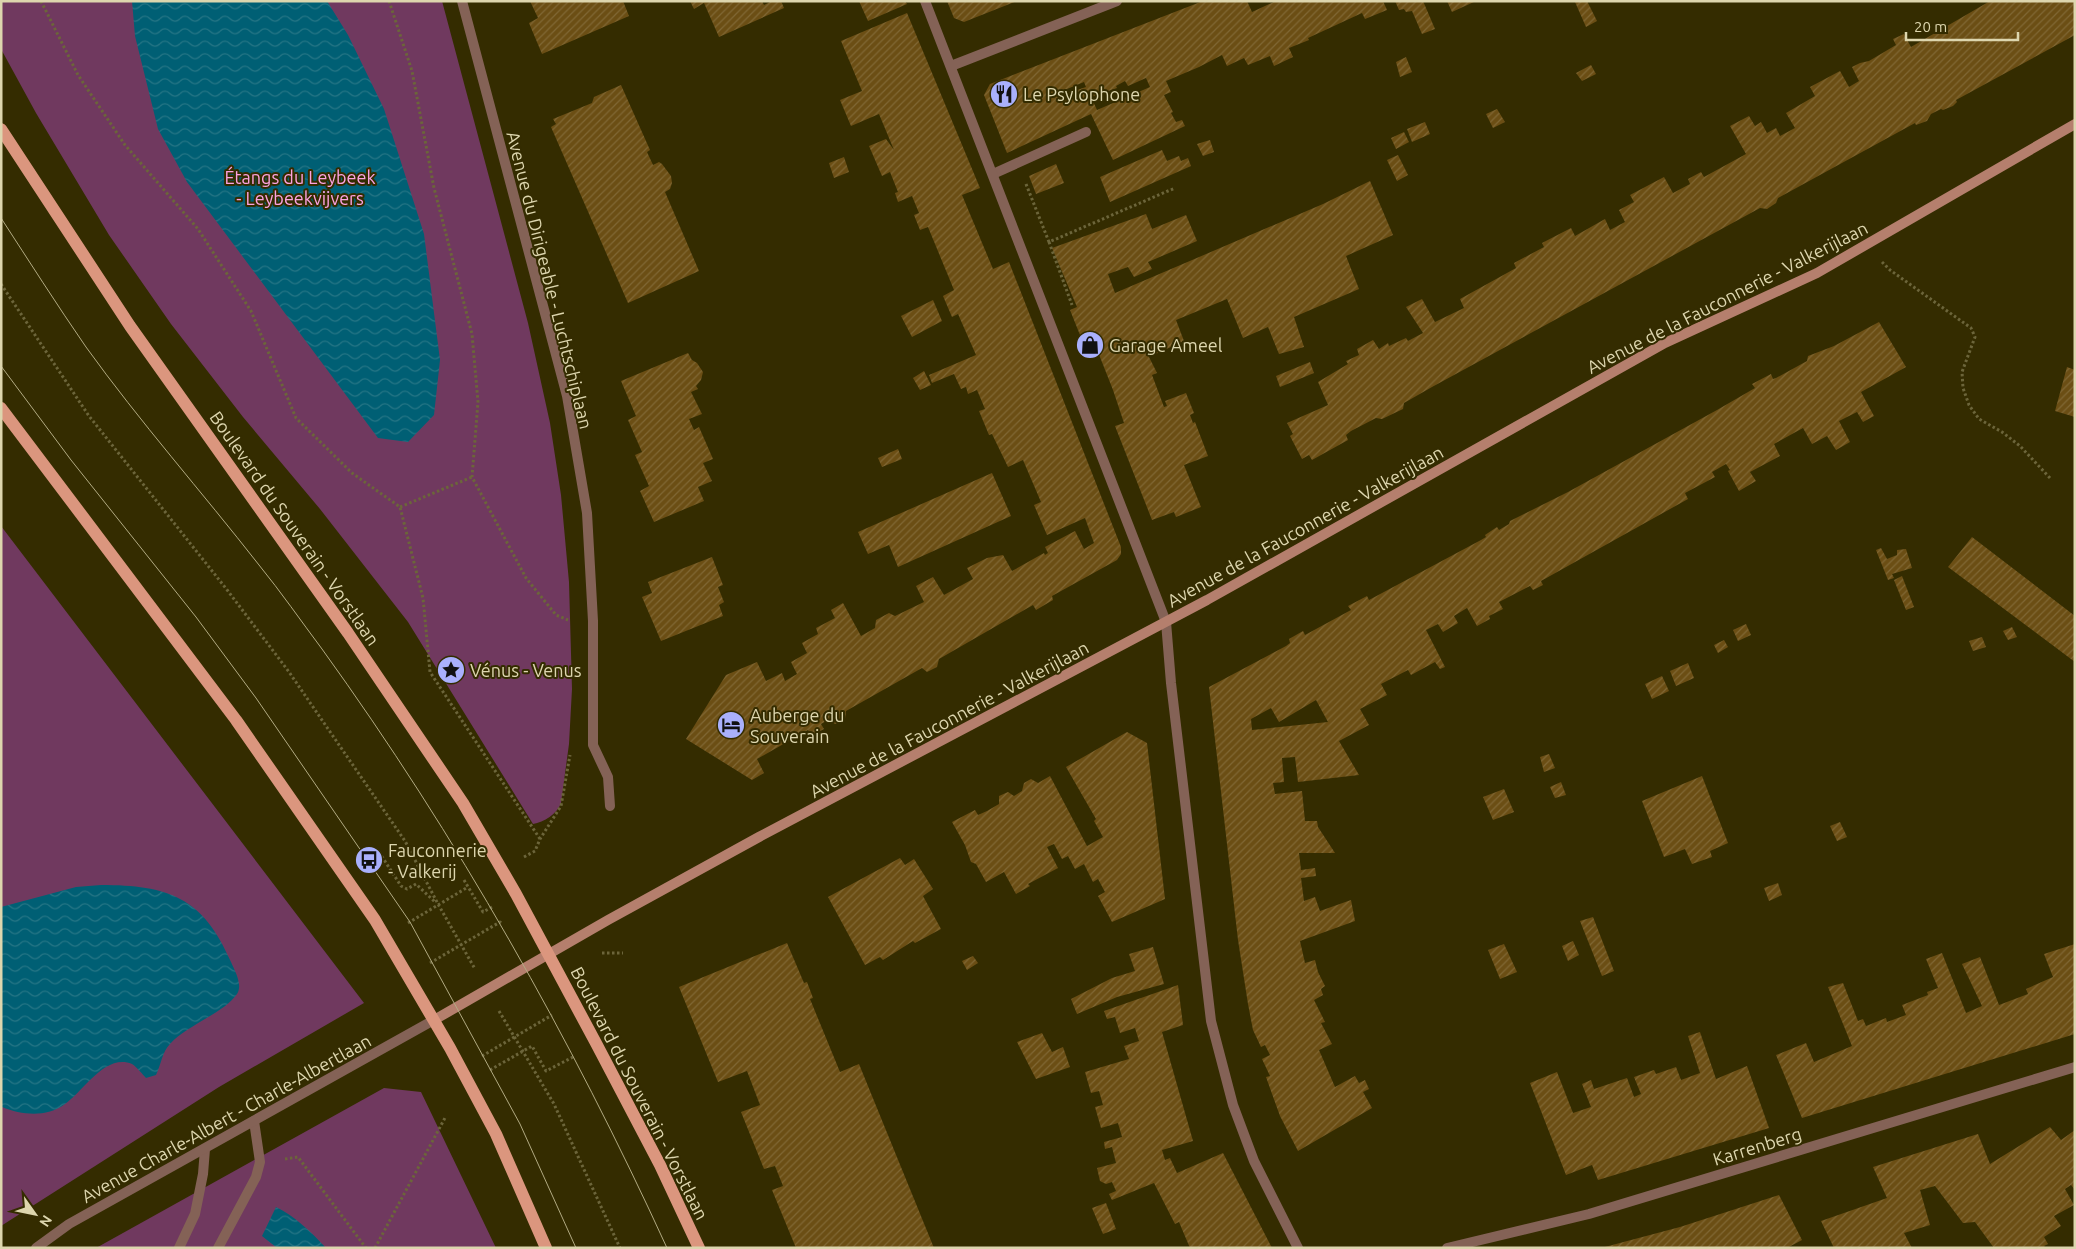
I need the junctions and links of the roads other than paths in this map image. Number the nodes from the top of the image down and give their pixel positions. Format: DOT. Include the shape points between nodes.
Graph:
graph roads {
  1 [pos="462,1"];
  2 [pos="925,1"];
  3 [pos="1117,1"];
  4 [pos="951,66"];
  5 [pos="2075,124"];
  6 [pos="1,129"];
  7 [pos="1086,132"];
  8 [pos="993,174"];
  9 [pos="1,408"];
  10 [pos="1166,622"];
  11 [pos="610,806"];
  12 [pos="549,955"];
  13 [pos="434,1020"];
  14 [pos="2075,1067"];
  15 [pos="254,1121"];
  16 [pos="205,1148"];
  17 [pos="36,1248"];
  18 [pos="179,1248"];
  19 [pos="218,1248"];
  20 [pos="546,1248"];
  21 [pos="699,1248"];
  22 [pos="1298,1248"];
  23 [pos="1447,1248"];
  1 -- 11 [label="street, Avenue du Dirigeable - Luchtschiplaan" via="567,396 587,512 593,621 593,745 608,777"];
  2 -- 4 [label="street"];
  3 -- 4 [label="street"];
  4 -- 8 [label="street"];
  5 -- 10 [label="street, Avenue de la Fauconnerie - Valkerijlaan" via="1817,273 1665,343"];
  6 -- 12 [label="main road, Boulevard du Souverain - Vorstlaan" via="130,326 348,633 463,803"];
  7 -- 8 [label="street"];
  8 -- 10 [label="street"];
  9 -- 13 [label="main road" via="236,720 385,936"];
  10 -- 12 [label="street, Avenue de la Fauconnerie - Valkerijlaan" via="759,837"];
  10 -- 22 [label="street" via="1211,1021 1233,1105 1254,1161"];
  12 -- 13 [label="street, Boulevard du Souverain - Vorstlaan"];
  12 -- 21 [label="main road, Boulevard du Souverain - Vorstlaan" via="660,1165"];
  13 -- 15 [label="street, Avenue Charle-Albert - Charle-Albertlaan"];
  13 -- 20 [label="main road" via="496,1134"];
  14 -- 23 [label="street, Karrenberg" via="1590,1214"];
  15 -- 16 [label="street, Avenue Charle-Albert - Charle-Albertlaan"];
  15 -- 19 [label="street" via="260,1162 256,1176"];
  16 -- 17 [label="street, Avenue Charle-Albert - Charle-Albertlaan" via="69,1224"];
  16 -- 18 [label="street" via="195,1214"];
}
